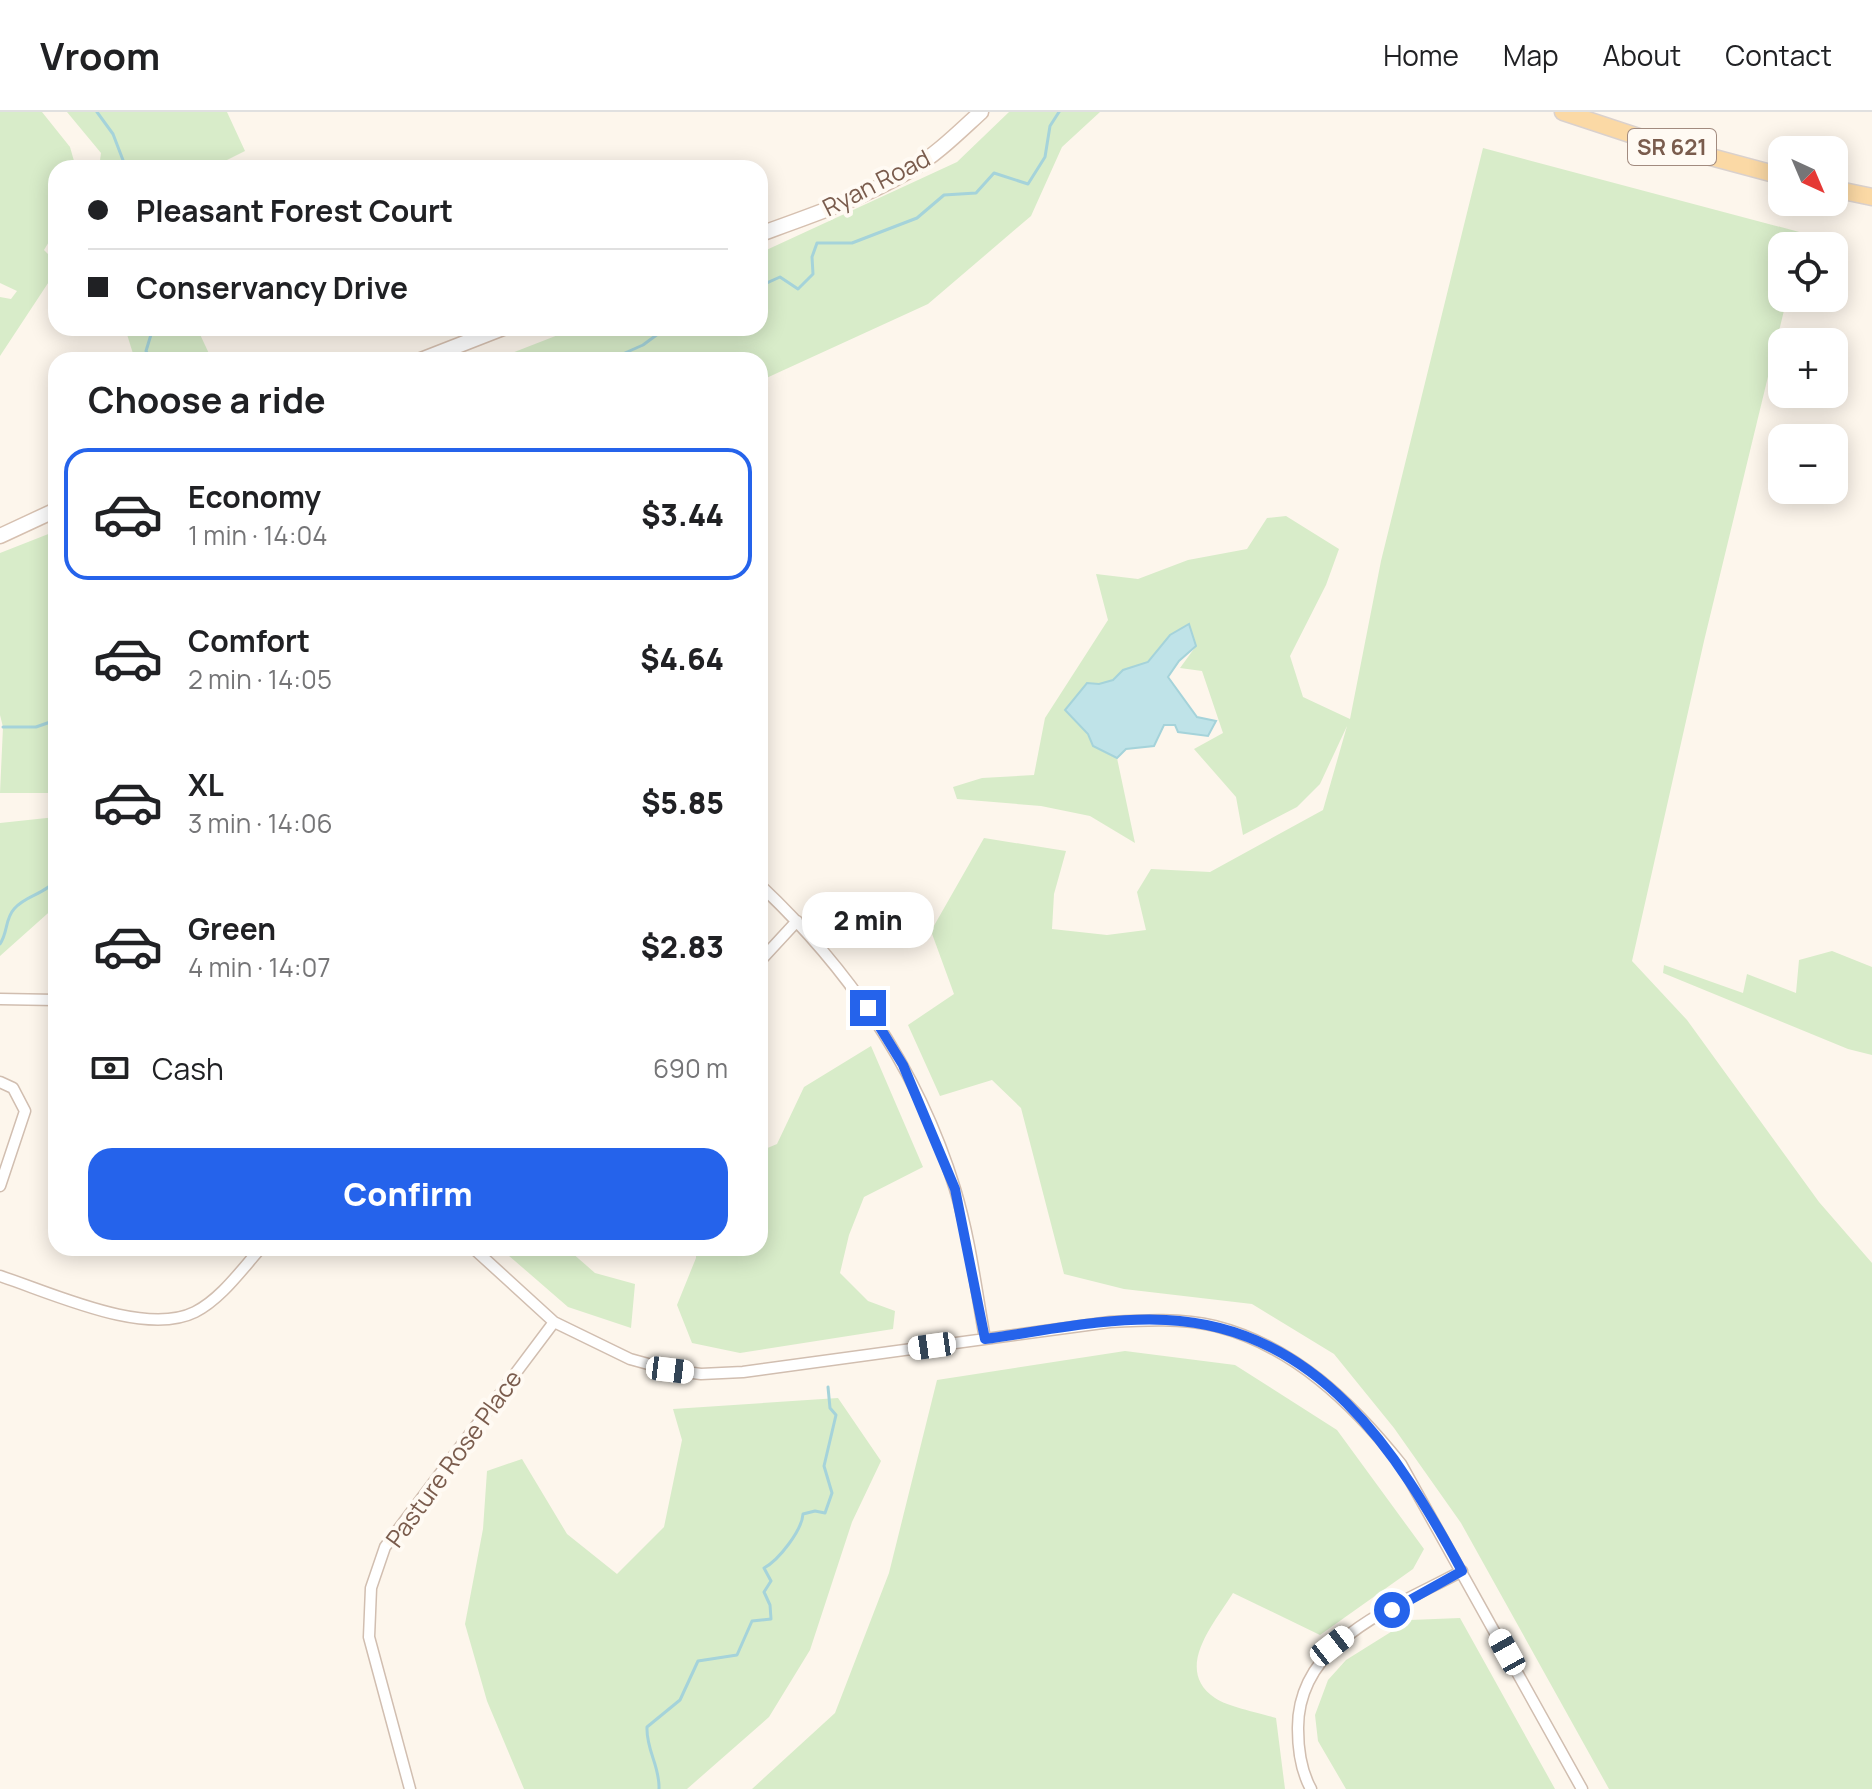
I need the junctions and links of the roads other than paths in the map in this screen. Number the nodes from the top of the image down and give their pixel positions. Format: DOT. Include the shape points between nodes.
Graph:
graph roads {
  1 [pos="981,112"];
  2 [pos="1563,112"];
  3 [pos="1768,172"];
  4 [pos="1848,192"];
  5 [pos="1872,197"];
  6 [pos="768,231"];
  7 [pos="482,336"];
  8 [pos="442,352"];
  9 [pos="48,514"];
  10 [pos="0,536"];
  11 [pos="768,893"];
  12 [pos="797,921"];
  13 [pos="768,952"];
  14 [pos="0,999"];
  15 [pos="48,1000"];
  16 [pos="0,1010"];
  17 [pos="0,1082"];
  18 [pos="0,1186"];
  19 [pos="254,1256"];
  20 [pos="482,1256"];
  21 [pos="0,1276"];
  22 [pos="554,1322"];
  23 [pos="985,1339"];
  24 [pos="1462,1571"];
  25 [pos="410,1789"];
  26 [pos="1311,1789"];
  27 [pos="1582,1789"];
  1 -- 6 [label="main road, Ryan Road" via="908,172"];
  2 -- 3 [label="main road, SR 621"];
  4 -- 5 [label="main road"];
  7 -- 8 [label="main road"];
  9 -- 10 [label="main road"];
  11 -- 12 [label="street"];
  12 -- 13 [label="street"];
  12 -- 23 [label="street" via="868,1008 915,1090 955,1189"];
  14 -- 15 [label="street"];
  14 -- 16 [label="street"];
  17 -- 18 [label="street" via="13,1088 25,1111"];
  19 -- 21 [label="street" via="198,1311 173,1321 143,1321"];
  20 -- 22 [label="street"];
  22 -- 23 [label="street" via="630,1359 701,1374"];
  22 -- 25 [label="street, Pasture Rose Place" via="385,1547 371,1588 369,1637"];
  23 -- 24 [label="street" via="1166,1320 1215,1326 1251,1339 1329,1384 1368,1423 1408,1476"];
  24 -- 26 [label="street" via="1345,1636 1317,1663 1298,1713 1300,1756"];
  24 -- 27 [label="street"];
}
